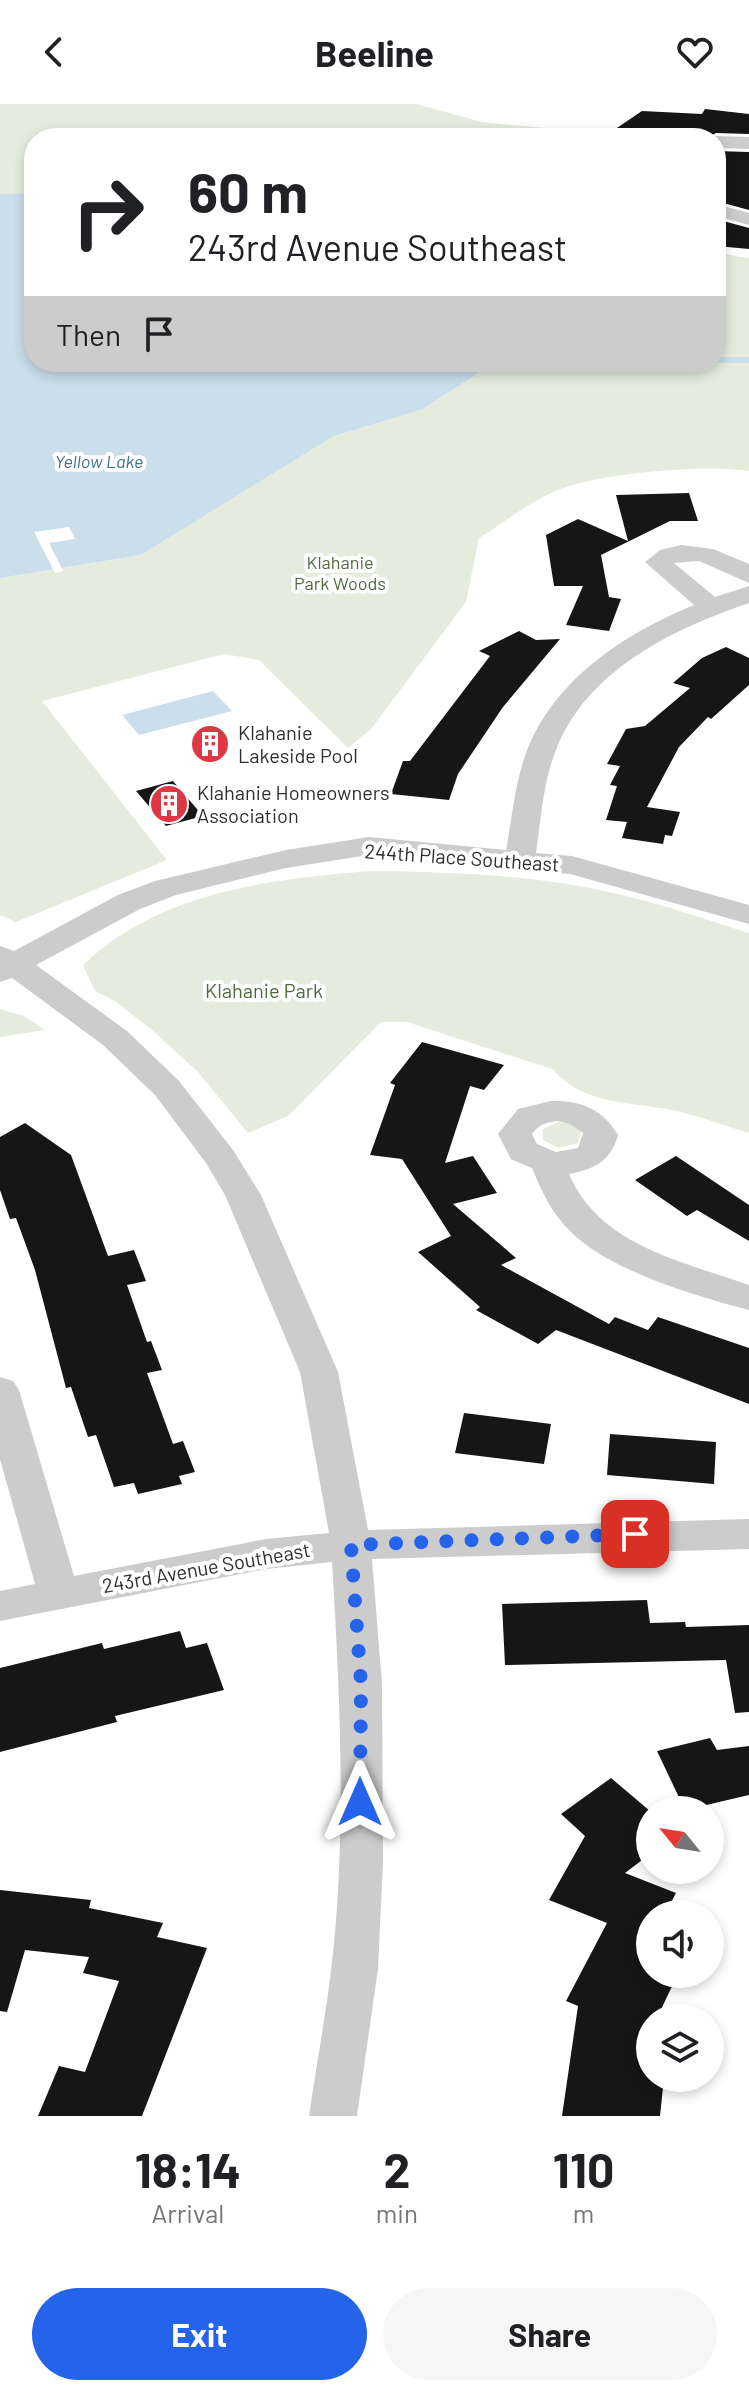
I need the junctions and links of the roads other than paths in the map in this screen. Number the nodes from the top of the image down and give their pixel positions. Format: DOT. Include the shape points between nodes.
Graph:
graph roads {
  1 [pos="726,142"];
  2 [pos="749,143"];
  3 [pos="726,213"];
  4 [pos="749,219"];
  5 [pos="749,575"];
  6 [pos="749,594"];
  7 [pos="708,607"];
  8 [pos="520,859"];
  9 [pos="749,915"];
  10 [pos="5,964"];
  11 [pos="547,1162"];
  12 [pos="749,1298"];
  13 [pos="0,1390"];
  14 [pos="749,1534"];
  15 [pos="351,1545"];
  16 [pos="58,1593"];
  17 [pos="0,1606"];
  18 [pos="333,2116"];
  1 -- 2 [label="street"];
  3 -- 4 [label="street"];
  5 -- 7 [label="street" via="704,553 672,551 658,562 704,597"];
  6 -- 7 [label="street"];
  7 -- 8 [label="street" via="626,652 588,682 563,713 541,750"];
  8 -- 9 [label="street, 244th Place Southeast" via="608,873"];
  8 -- 10 [label="street, 244th Place Southeast" via="369,846 222,872 129,902"];
  10 -- 15 [label="street" via="115,1038 167,1088 221,1158 243,1195 319,1372"];
  11 -- 12 [label="street" via="567,1205 598,1235"];
  13 -- 16 [label="street"];
  14 -- 15 [label="street, 243rd Avenue Southeast"];
  15 -- 16 [label="street, 243rd Avenue Southeast" via="266,1554"];
  15 -- 18 [label="street" via="361,1684 360,1861 355,1969"];
  16 -- 17 [label="street, 243rd Avenue Southeast"];
}
